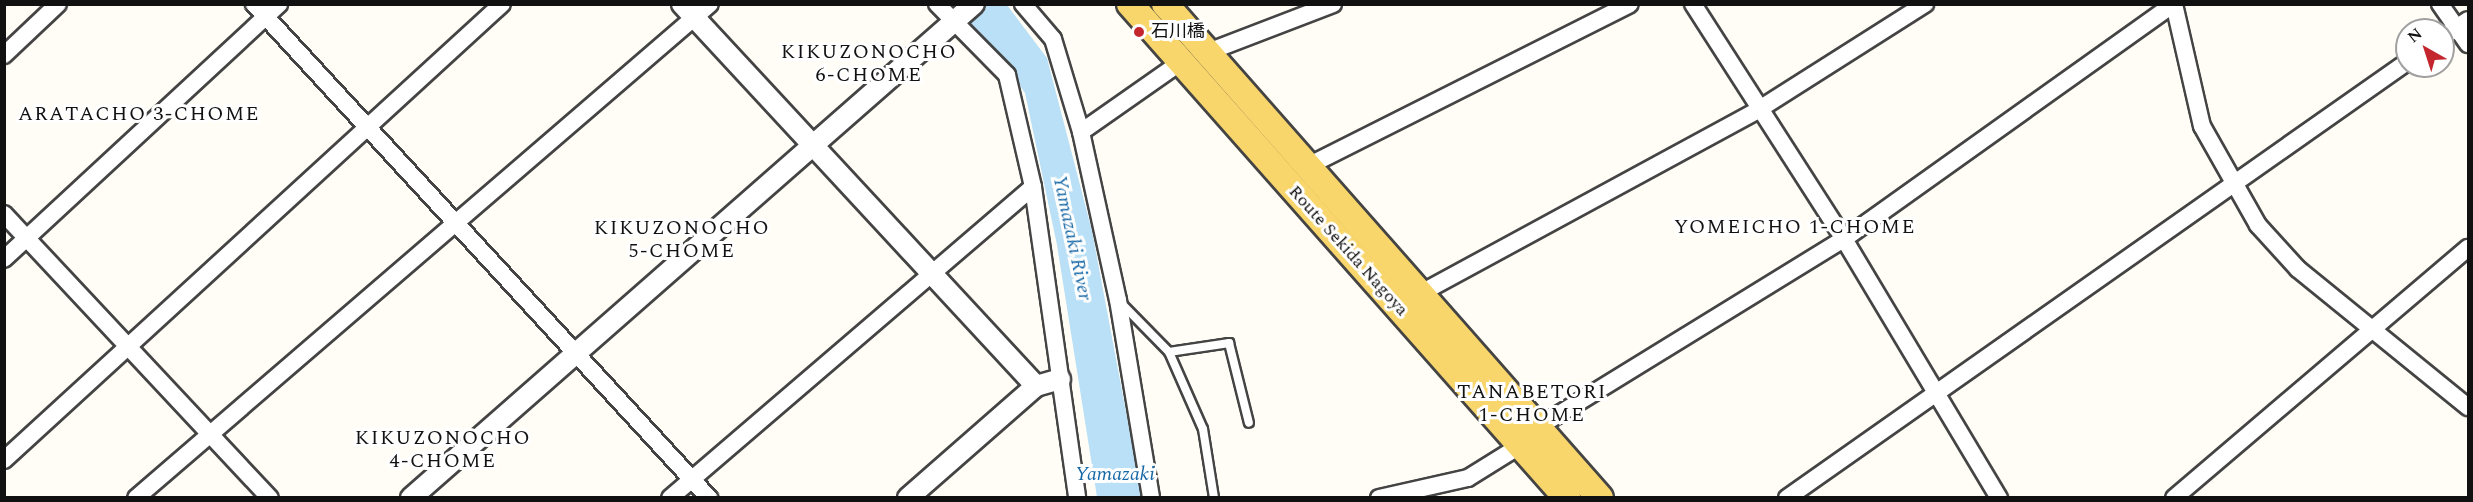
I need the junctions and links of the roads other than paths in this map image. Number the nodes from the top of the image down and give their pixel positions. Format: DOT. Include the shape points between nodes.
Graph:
graph roads {
  1 [pos="58,4"];
  2 [pos="279,4"];
  3 [pos="502,4"];
  4 [pos="710,4"];
  5 [pos="937,4"];
  6 [pos="1023,4"];
  7 [pos="1130,4"];
  8 [pos="1165,4"];
  9 [pos="1333,4"];
  10 [pos="1630,4"];
  11 [pos="1693,4"];
  12 [pos="1925,4"];
  13 [pos="2174,4"];
  14 [pos="2440,4"];
  15 [pos="260,11"];
  16 [pos="689,11"];
  17 [pos="963,14"];
  18 [pos="2456,28"];
  19 [pos="2469,44"];
  20 [pos="1208,52"];
  21 [pos="4,55"];
  22 [pos="1181,62"];
  23 [pos="2395,70"];
  24 [pos="1758,110"];
  25 [pos="368,125"];
  26 [pos="1081,132"];
  27 [pos="814,146"];
  28 [pos="1308,166"];
  29 [pos="2233,183"];
  30 [pos="1034,188"];
  31 [pos="4,214"];
  32 [pos="453,221"];
  33 [pos="26,239"];
  34 [pos="1844,239"];
  35 [pos="2469,248"];
  36 [pos="4,259"];
  37 [pos="931,274"];
  38 [pos="1419,292"];
  39 [pos="1118,300"];
  40 [pos="1400,309"];
  41 [pos="2371,329"];
  42 [pos="128,346"];
  43 [pos="1168,352"];
  44 [pos="576,354"];
  45 [pos="1060,379"];
  46 [pos="1036,386"];
  47 [pos="1938,391"];
  48 [pos="2469,407"];
  49 [pos="1250,423"];
  50 [pos="209,430"];
  51 [pos="1529,436"];
  52 [pos="4,460"];
  53 [pos="691,479"];
  54 [pos="136,498"];
  55 [pos="270,498"];
  56 [pos="411,498"];
  57 [pos="670,498"];
  58 [pos="709,498"];
  59 [pos="908,498"];
  60 [pos="1077,498"];
  61 [pos="1151,498"];
  62 [pos="1214,498"];
  63 [pos="1379,498"];
  64 [pos="1567,498"];
  65 [pos="1600,498"];
  66 [pos="1786,498"];
  67 [pos="1999,498"];
  68 [pos="2174,498"];
  1 -- 21 [label="street"];
  2 -- 15 [label="street"];
  3 -- 25 [label="street"];
  4 -- 16 [label="street"];
  5 -- 17 [label="street"];
  6 -- 26 [label="street" via="1053,39"];
  7 -- 22 [label="main road, Route Sekida Nagoya"];
  8 -- 20 [label="main road, Route Sekida Nagoya"];
  9 -- 20 [label="street"];
  10 -- 28 [label="street"];
  11 -- 24 [label="street"];
  12 -- 24 [label="street"];
  13 -- 29 [label="street" via="2202,126"];
  13 -- 34 [label="street"];
  14 -- 18 [label="street"];
  15 -- 25 [label="street"];
  15 -- 33 [label="street"];
  16 -- 27 [label="street"];
  16 -- 32 [label="street"];
  17 -- 27 [label="street"];
  17 -- 30 [label="street" via="1007,75"];
  18 -- 19 [label="street"];
  20 -- 28 [label="main road, Route Sekida Nagoya"];
  22 -- 26 [label="street"];
  22 -- 40 [label="main road, Route Sekida Nagoya"];
  23 -- 29 [label="street"];
  24 -- 34 [label="street"];
  24 -- 38 [label="street"];
  25 -- 32 [label="street"];
  25 -- 42 [label="street"];
  26 -- 39 [label="street"];
  27 -- 37 [label="street"];
  27 -- 44 [label="street"];
  28 -- 38 [label="main road, Route Sekida Nagoya"];
  29 -- 41 [label="street" via="2258,225 2298,269"];
  29 -- 47 [label="street"];
  30 -- 37 [label="street"];
  30 -- 45 [label="street"];
  31 -- 33 [label="street"];
  32 -- 44 [label="street"];
  32 -- 50 [label="street"];
  33 -- 36 [label="street"];
  33 -- 42 [label="street"];
  34 -- 47 [label="street"];
  34 -- 51 [label="street"];
  35 -- 41 [label="street"];
  37 -- 46 [label="street"];
  37 -- 53 [label="street"];
  38 -- 40 [label="street"];
  38 -- 51 [label="main road, Route Sekida Nagoya"];
  39 -- 43 [label="lane"];
  39 -- 61 [label="street"];
  40 -- 51 [label="main road, Route Sekida Nagoya"];
  41 -- 48 [label="street"];
  41 -- 68 [label="street"];
  42 -- 50 [label="street"];
  42 -- 52 [label="street"];
  43 -- 49 [label="lane" via="1229,343"];
  43 -- 62 [label="lane" via="1203,429"];
  44 -- 53 [label="street"];
  44 -- 56 [label="street"];
  45 -- 46 [label="street"];
  45 -- 60 [label="street"];
  46 -- 59 [label="street"];
  47 -- 66 [label="street"];
  47 -- 67 [label="street"];
  50 -- 54 [label="street"];
  50 -- 55 [label="street"];
  51 -- 63 [label="street" via="1468,478"];
  51 -- 64 [label="main road, Route Sekida Nagoya"];
  51 -- 65 [label="main road, Route Sekida Nagoya"];
  53 -- 57 [label="street"];
  53 -- 58 [label="street"];
}
